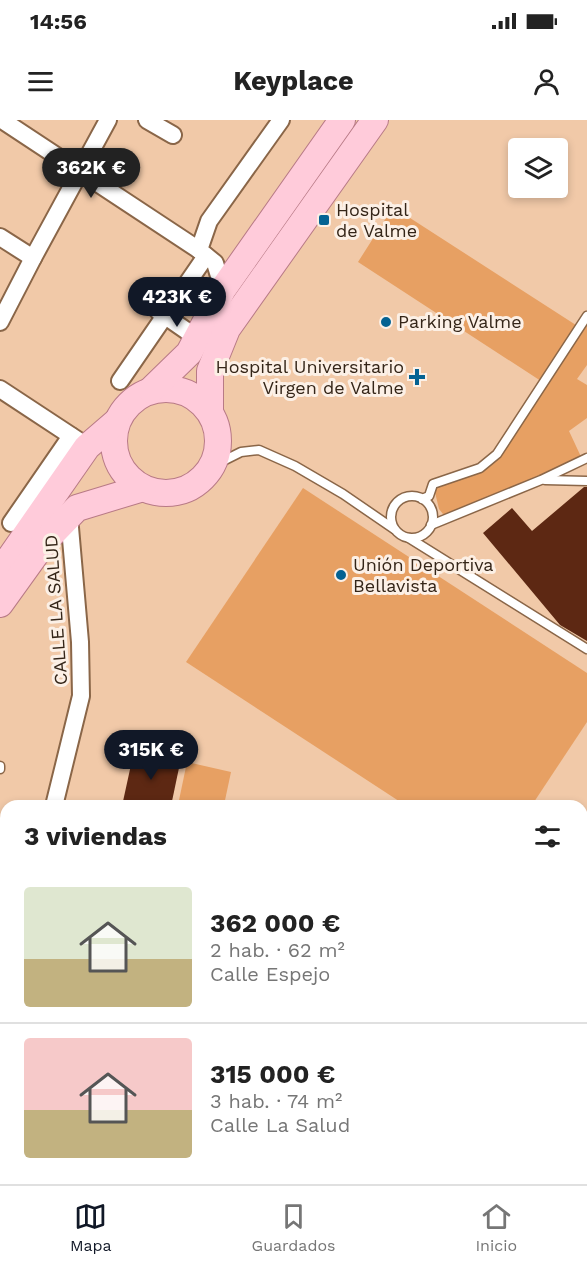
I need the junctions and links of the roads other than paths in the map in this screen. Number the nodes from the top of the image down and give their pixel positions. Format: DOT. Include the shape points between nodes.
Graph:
graph roads {
  1 [pos="2,120"];
  2 [pos="108,120"];
  3 [pos="147,120"];
  4 [pos="281,120"];
  5 [pos="342,120"];
  6 [pos="375,120"];
  7 [pos="173,135"];
  8 [pos="81,172"];
  9 [pos="0,237"];
  10 [pos="202,253"];
  11 [pos="33,258"];
  12 [pos="223,289"];
  13 [pos="161,314"];
  14 [pos="587,316"];
  15 [pos="0,322"];
  16 [pos="197,338"];
  17 [pos="120,381"];
  18 [pos="0,389"];
  19 [pos="152,390"];
  20 [pos="210,412"];
  21 [pos="116,422"];
  22 [pos="79,441"];
  23 [pos="587,458"];
  24 [pos="212,467"];
  25 [pos="541,480"];
  26 [pos="587,481"];
  27 [pos="143,488"];
  28 [pos="422,499"];
  29 [pos="69,516"];
  30 [pos="13,524"];
  31 [pos="431,525"];
  32 [pos="394,529"];
  33 [pos="409,538"];
  34 [pos="0,572"];
  35 [pos="0,604"];
  36 [pos="587,649"];
  37 [pos="55,800"];
  1 -- 8 [label="street"];
  2 -- 8 [label="street"];
  3 -- 7 [label="street"];
  4 -- 10 [label="street" via="209,222"];
  5 -- 12 [label="main road"];
  6 -- 20 [label="main road" via="227,329 210,371"];
  8 -- 10 [label="street"];
  8 -- 11 [label="street"];
  9 -- 11 [label="street"];
  10 -- 12 [label="street" via="215,263"];
  10 -- 13 [label="street"];
  11 -- 15 [label="street"];
  12 -- 16 [label="main road"];
  13 -- 16 [label="street"];
  13 -- 17 [label="street"];
  14 -- 28 [label="lane" via="498,454 480,468 434,484 429,496"];
  16 -- 19 [label="main road" via="189,353"];
  18 -- 22 [label="street"];
  19 -- 20 [label="main road" via="182,391"];
  19 -- 21 [label="main road" via="129,403"];
  20 -- 24 [label="main road" via="218,442"];
  21 -- 22 [label="main road"];
  21 -- 27 [label="main road" via="116,459 129,478"];
  22 -- 30 [label="main road"];
  23 -- 25 [label="lane"];
  24 -- 27 [label="main road" via="184,490 162,493"];
  24 -- 32 [label="lane" via="241,452 259,450 343,494"];
  25 -- 26 [label="lane"];
  25 -- 31 [label="lane"];
  27 -- 29 [label="main road" via="77,508"];
  28 -- 31 [label="lane" via="430,507"];
  28 -- 32 [label="lane" via="408,496 396,503 390,516"];
  29 -- 35 [label="main road" via="46,540"];
  29 -- 37 [label="street, CALLE LA SALUD" via="81,696"];
  30 -- 34 [label="main road"];
  31 -- 33 [label="lane" via="422,535"];
  32 -- 33 [label="lane"];
  33 -- 36 [label="lane"];
}
